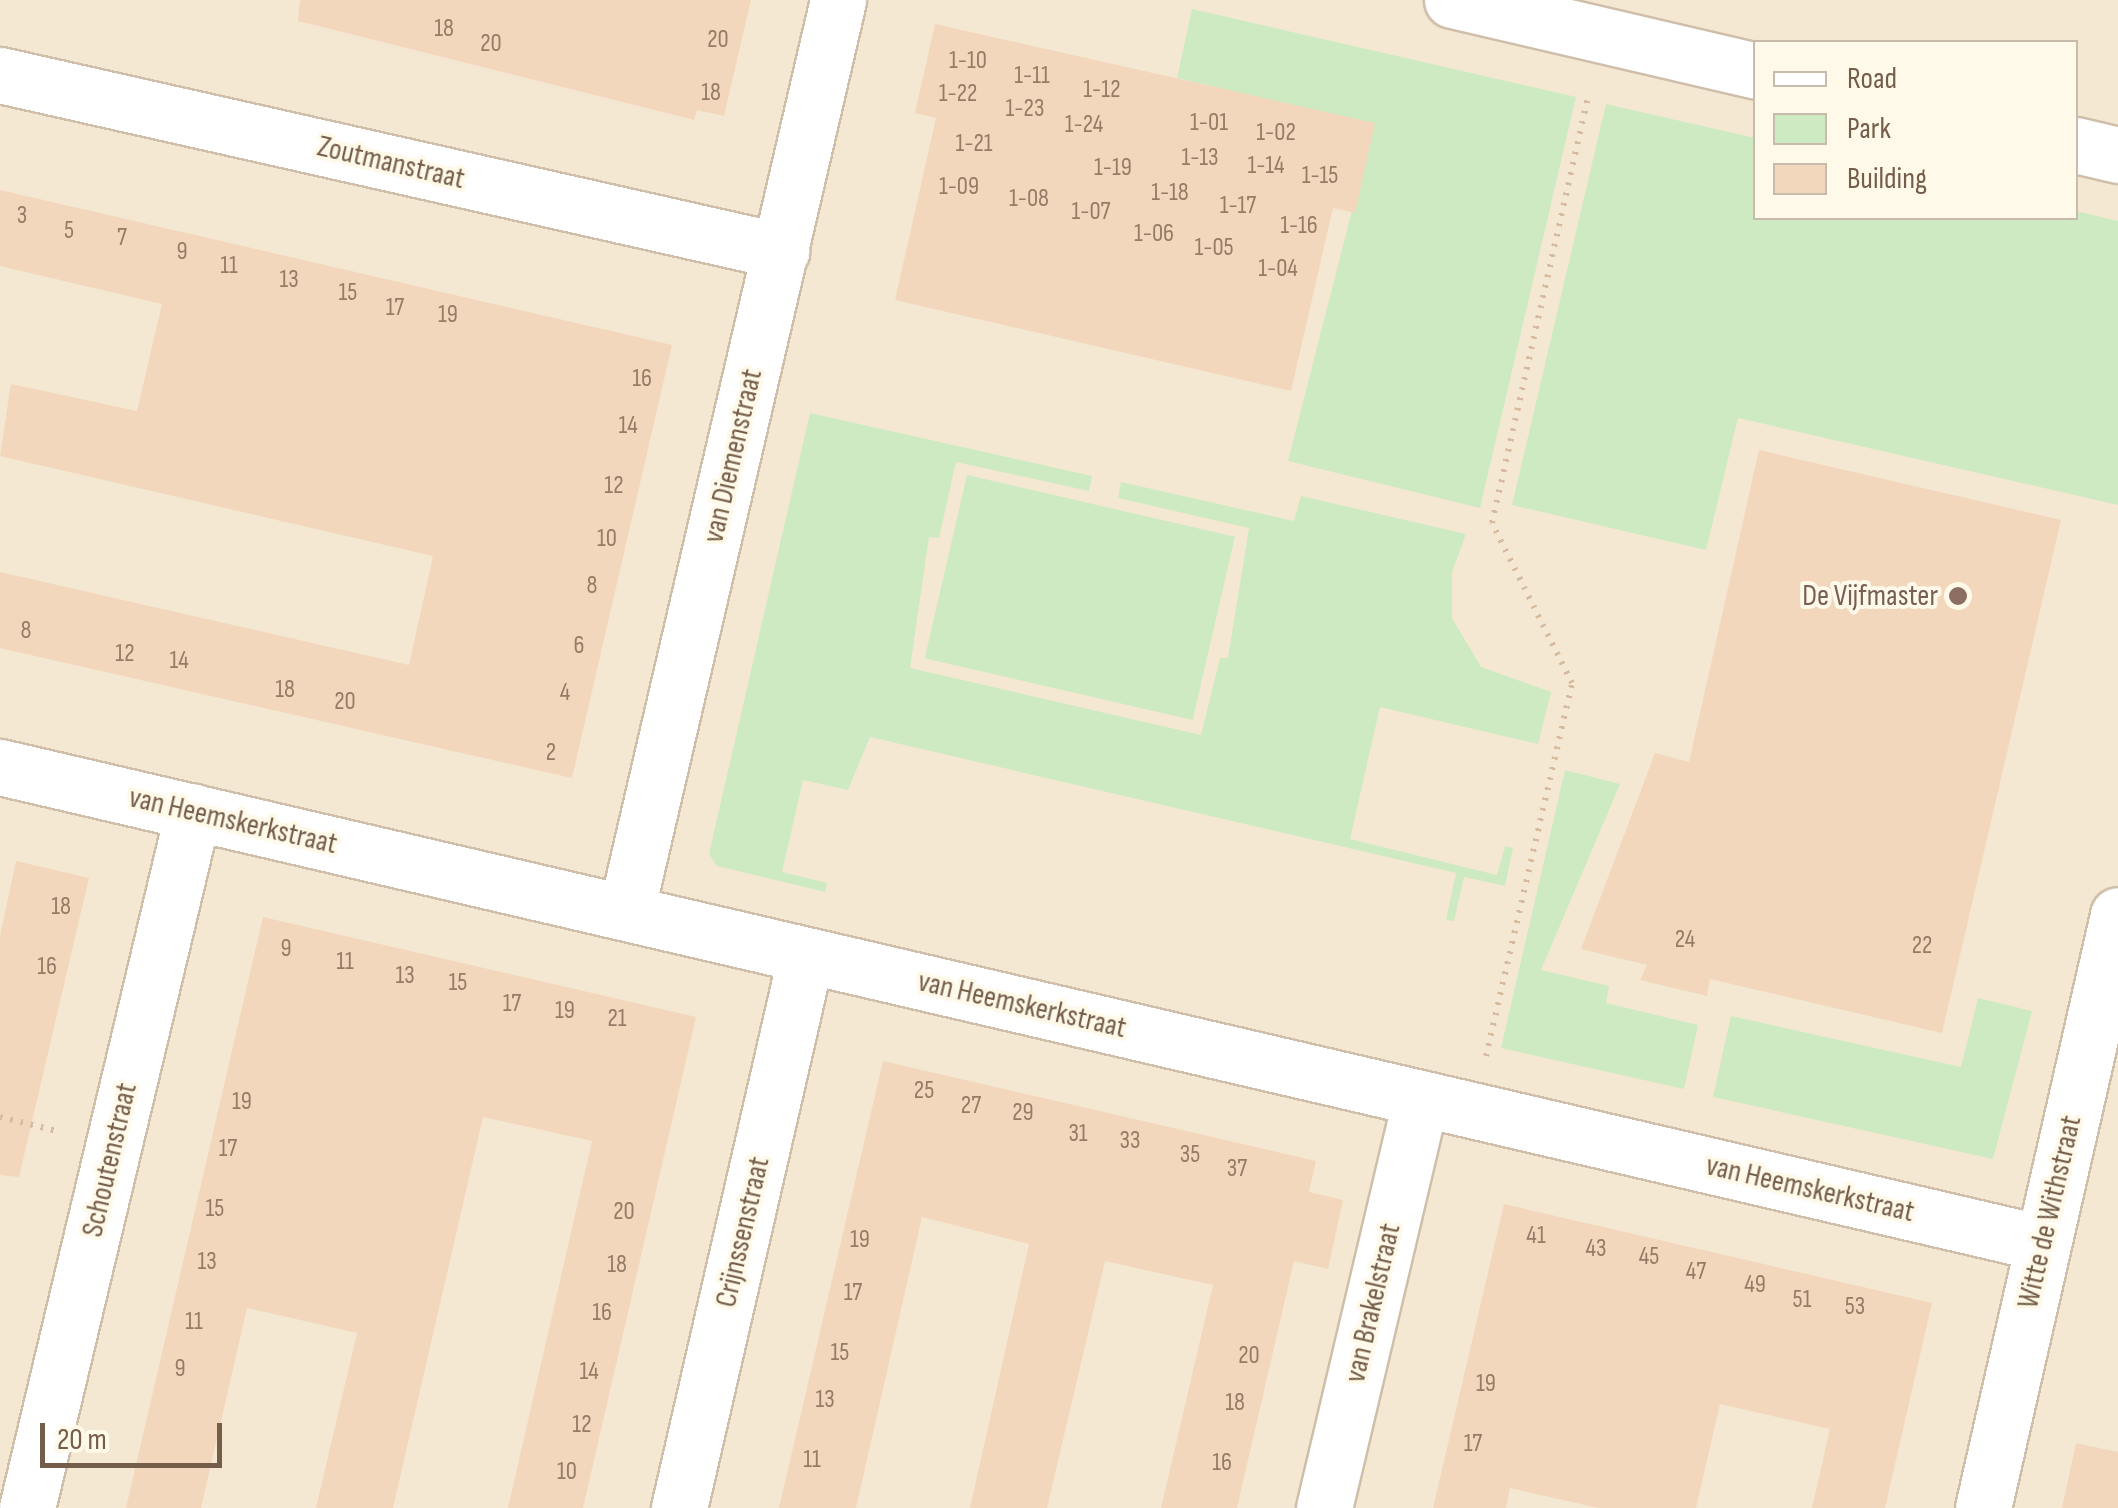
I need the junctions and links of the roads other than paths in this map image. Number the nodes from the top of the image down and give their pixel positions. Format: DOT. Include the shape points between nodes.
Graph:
graph roads {
  1 [pos="838,0"];
  2 [pos="1452,0"];
  3 [pos="1572,20"];
  4 [pos="1753,70"];
  5 [pos="0,75"];
  6 [pos="2078,146"];
  7 [pos="2118,155"];
  8 [pos="781,251"];
  9 [pos="0,767"];
  10 [pos="193,812"];
  11 [pos="626,912"];
  12 [pos="2118,916"];
  13 [pos="806,955"];
  14 [pos="1421,1098"];
  15 [pos="2043,1243"];
  16 [pos="27,1508"];
  17 [pos="679,1508"];
  18 [pos="1324,1508"];
  19 [pos="1983,1508"];
  1 -- 8 [label="street, van Diemenstraat"];
  2 -- 3 [label="street"];
  3 -- 4 [label="street"];
  5 -- 8 [label="street, Zoutmanstraat"];
  6 -- 7 [label="street"];
  8 -- 11 [label="street, van Diemenstraat"];
  9 -- 10 [label="street, van Heemskerkstraat"];
  10 -- 11 [label="street, van Heemskerkstraat"];
  10 -- 16 [label="street, Schoutenstraat"];
  11 -- 13 [label="street, van Heemskerkstraat"];
  12 -- 15 [label="street, Witte de Withstraat"];
  13 -- 14 [label="street, van Heemskerkstraat"];
  13 -- 17 [label="street, Crijnssenstraat"];
  14 -- 15 [label="street, van Heemskerkstraat"];
  14 -- 18 [label="street, van Brakelstraat"];
  15 -- 19 [label="street, Witte de Withstraat"];
}
